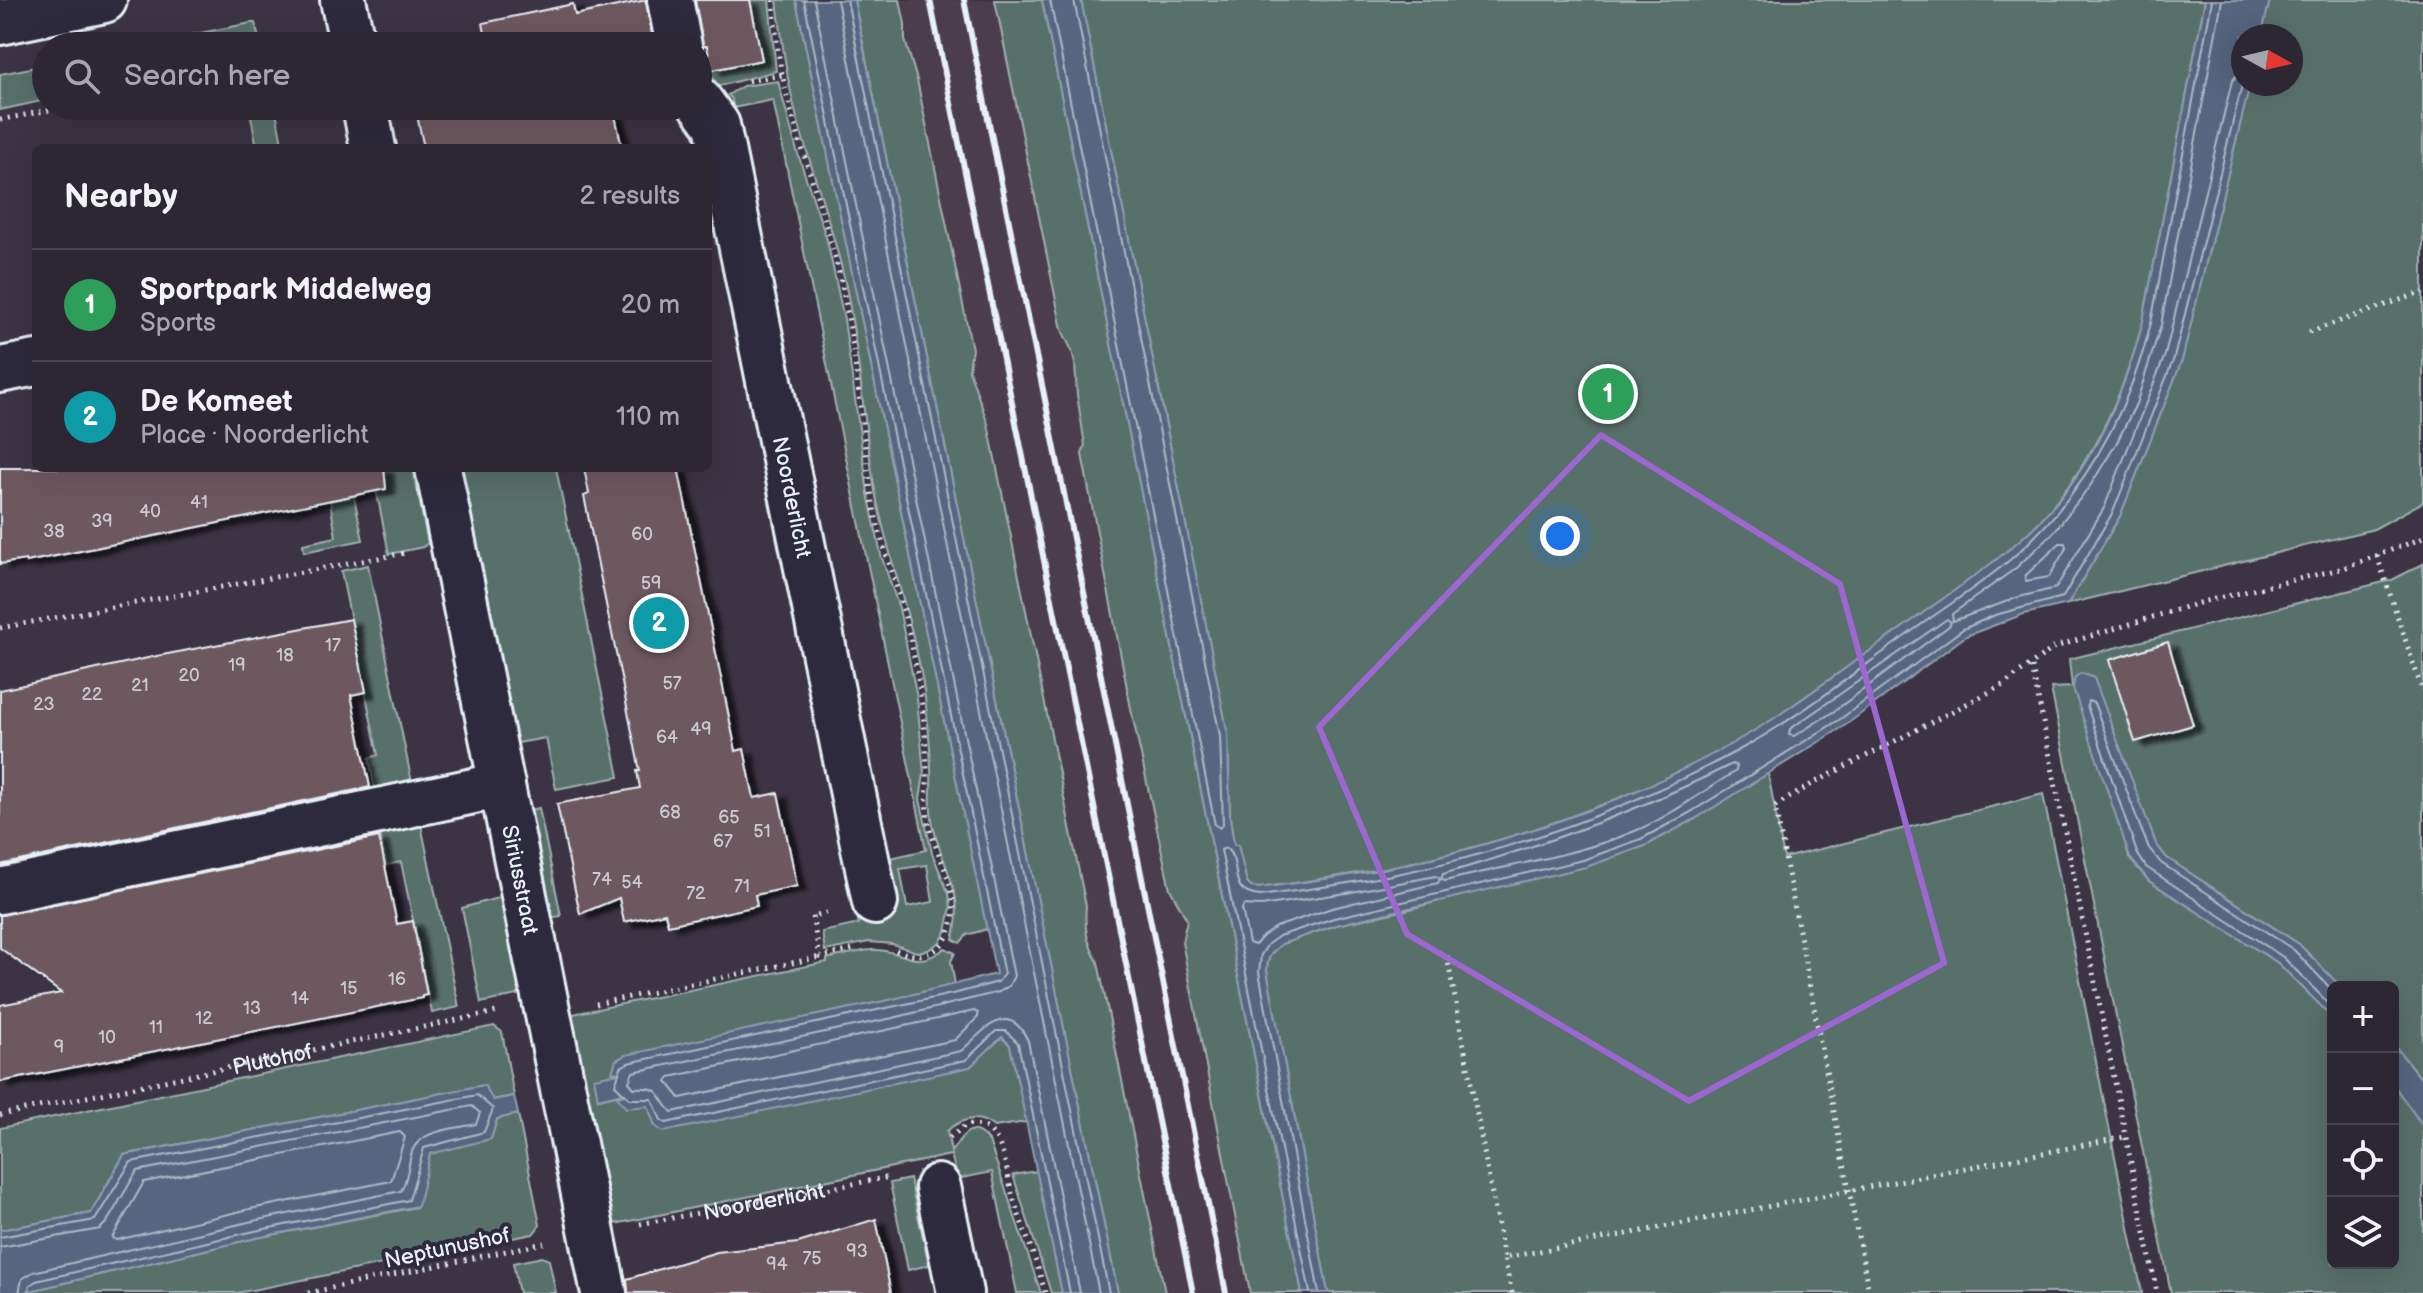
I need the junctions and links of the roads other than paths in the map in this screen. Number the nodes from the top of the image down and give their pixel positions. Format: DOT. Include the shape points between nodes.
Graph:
graph roads {
  1 [pos="104,0"];
  2 [pos="343,0"];
  3 [pos="670,0"];
  4 [pos="0,22"];
  5 [pos="350,32"];
  6 [pos="676,32"];
  7 [pos="712,118"];
  8 [pos="368,120"];
  9 [pos="372,144"];
  10 [pos="32,364"];
  11 [pos="0,370"];
  12 [pos="439,472"];
  13 [pos="502,785"];
  14 [pos="0,891"];
  15 [pos="875,902"];
  16 [pos="929,1169"];
  17 [pos="604,1293"];
  18 [pos="960,1293"];
  1 -- 4 [label="street"];
  2 -- 5 [label="street"];
  3 -- 6 [label="street"];
  7 -- 15 [label="street, Noorderlicht"];
  8 -- 9 [label="street"];
  10 -- 11 [label="street"];
  12 -- 13 [label="street, Siriusstraat"];
  13 -- 14 [label="street"];
  13 -- 17 [label="street, Siriusstraat"];
  16 -- 18 [label="street"];
}
